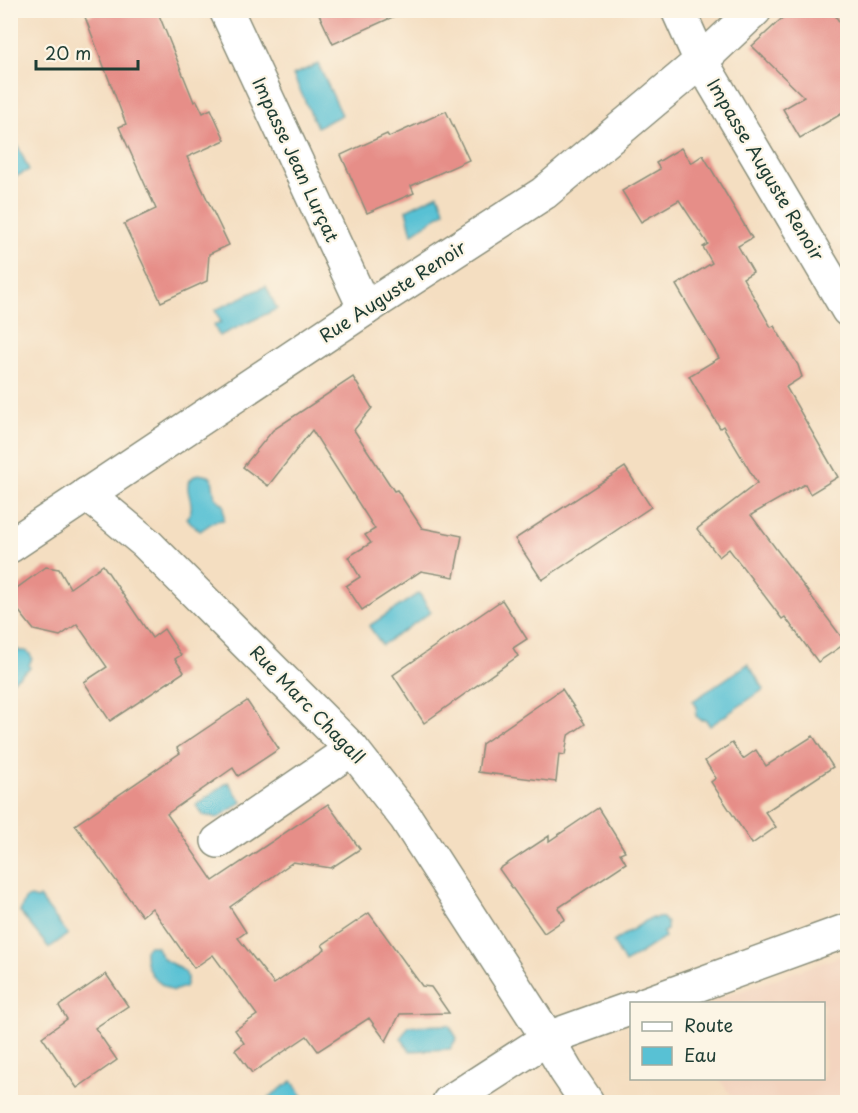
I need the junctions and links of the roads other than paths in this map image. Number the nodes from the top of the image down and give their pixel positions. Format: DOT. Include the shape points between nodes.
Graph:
graph roads {
  1 [pos="226,10"];
  2 [pos="678,10"];
  3 [pos="755,10"];
  4 [pos="701,61"];
  5 [pos="365,309"];
  6 [pos="848,310"];
  7 [pos="87,494"];
  8 [pos="10,546"];
  9 [pos="352,749"];
  10 [pos="218,841"];
  11 [pos="848,930"];
  12 [pos="650,1002"];
  13 [pos="630,1009"];
  14 [pos="548,1038"];
  15 [pos="449,1102"];
  16 [pos="587,1102"];
  1 -- 5 [label="street, Impasse Jean Lurçat"];
  2 -- 4 [label="street, Impasse Auguste Renoir"];
  3 -- 4 [label="street, Rue Auguste Renoir"];
  4 -- 5 [label="street, Rue Auguste Renoir" via="544,193"];
  4 -- 6 [label="street, Impasse Auguste Renoir"];
  5 -- 7 [label="street, Rue Auguste Renoir"];
  7 -- 8 [label="street, Rue Auguste Renoir"];
  7 -- 9 [label="street, Rue Marc Chagall" via="147,543"];
  9 -- 10 [label="street"];
  9 -- 14 [label="street, Rue Marc Chagall" via="406,818"];
  11 -- 12 [label="street"];
  13 -- 14 [label="street"];
  14 -- 15 [label="street"];
  14 -- 16 [label="street, Rue Marc Chagall"];
}
